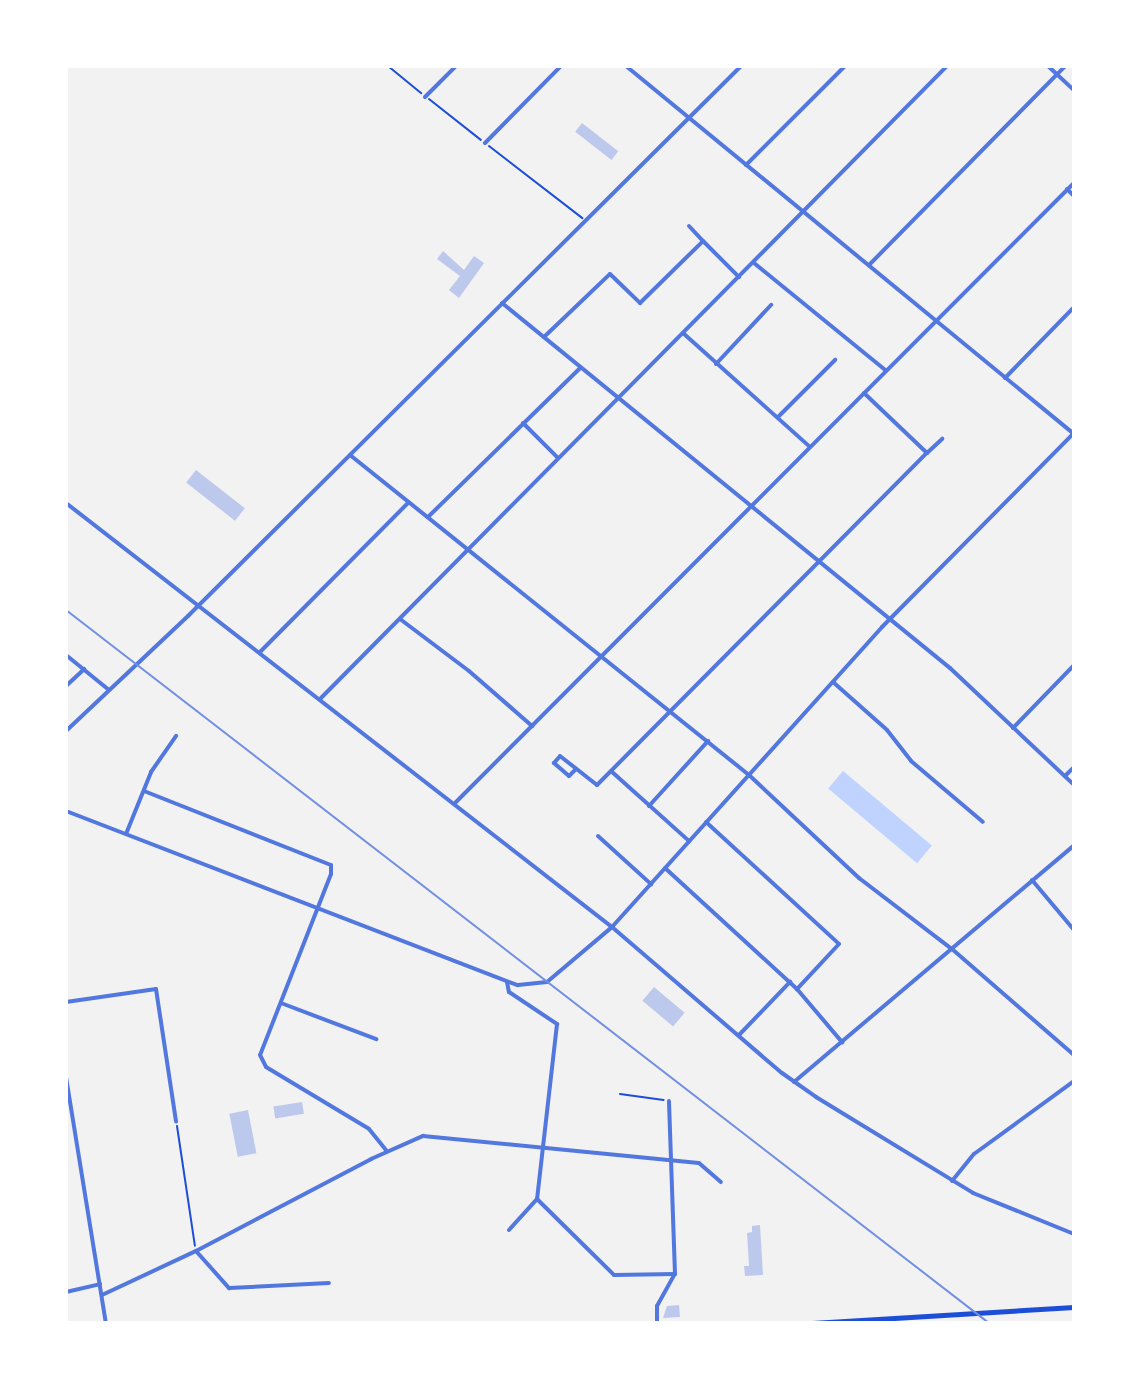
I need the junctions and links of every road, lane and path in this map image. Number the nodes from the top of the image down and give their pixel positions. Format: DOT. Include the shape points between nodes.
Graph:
graph roads {
  1 [pos="456,66"];
  2 [pos="561,66"];
  3 [pos="626,66"];
  4 [pos="741,66"];
  5 [pos="845,66"];
  6 [pos="947,66"];
  7 [pos="1048,66"];
  8 [pos="1065,66"];
  9 [pos="1058,75"];
  10 [pos="1074,90"];
  11 [pos="425,97"];
  12 [pos="689,118"];
  13 [pos="485,143"];
  14 [pos="746,165"];
  15 [pos="1074,183"];
  16 [pos="1067,189"];
  17 [pos="1074,196"];
  18 [pos="803,212"];
  19 [pos="689,226"];
  20 [pos="703,241"];
  21 [pos="754,263"];
  22 [pos="869,265"];
  23 [pos="739,277"];
  24 [pos="502,303"];
  25 [pos="771,305"];
  26 [pos="1074,307"];
  27 [pos="935,321"];
  28 [pos="683,333"];
  29 [pos="544,337"];
  30 [pos="835,360"];
  31 [pos="716,364"];
  32 [pos="581,368"];
  33 [pos="885,371"];
  34 [pos="1005,378"];
  35 [pos="864,393"];
  36 [pos="619,398"];
  37 [pos="778,417"];
  38 [pos="523,423"];
  39 [pos="1074,433"];
  40 [pos="942,439"];
  41 [pos="809,447"];
  42 [pos="927,453"];
  43 [pos="350,455"];
  44 [pos="559,459"];
  45 [pos="409,502"];
  46 [pos="66,503"];
  47 [pos="751,506"];
  48 [pos="428,517"];
  49 [pos="469,550"];
  50 [pos="818,561"];
  51 [pos="199,605"];
  52 [pos="400,619"];
  53 [pos="890,619"];
  54 [pos="260,652"];
  55 [pos="66,655"];
  56 [pos="601,656"];
  57 [pos="1074,665"];
  58 [pos="84,669"];
  59 [pos="833,682"];
  60 [pos="66,686"];
  61 [pos="109,690"];
  62 [pos="321,698"];
  63 [pos="669,711"];
  64 [pos="532,726"];
  65 [pos="1013,728"];
  66 [pos="66,731"];
  67 [pos="176,736"];
  68 [pos="708,741"];
  69 [pos="1074,767"];
  70 [pos="576,769"];
  71 [pos="611,771"];
  72 [pos="749,775"];
  73 [pos="1065,776"];
  74 [pos="1074,785"];
  75 [pos="144,791"];
  76 [pos="456,802"];
  77 [pos="649,806"];
  78 [pos="66,811"];
  79 [pos="706,822"];
  80 [pos="983,822"];
  81 [pos="126,834"];
  82 [pos="598,836"];
  83 [pos="689,841"];
  84 [pos="1074,845"];
  85 [pos="665,868"];
  86 [pos="1032,880"];
  87 [pos="651,884"];
  88 [pos="318,908"];
  89 [pos="612,927"];
  90 [pos="1074,930"];
  91 [pos="952,949"];
  92 [pos="507,982"];
  93 [pos="790,982"];
  94 [pos="797,989"];
  95 [pos="66,1002"];
  96 [pos="281,1003"];
  97 [pos="739,1035"];
  98 [pos="376,1039"];
  99 [pos="842,1042"];
  100 [pos="1074,1055"];
  101 [pos="66,1077"];
  102 [pos="1074,1081"];
  103 [pos="794,1082"];
  104 [pos="620,1094"];
  105 [pos="669,1101"];
  106 [pos="176,1121"];
  107 [pos="542,1147"];
  108 [pos="387,1150"];
  109 [pos="673,1161"];
  110 [pos="952,1181"];
  111 [pos="721,1182"];
  112 [pos="537,1199"];
  113 [pos="509,1230"];
  114 [pos="1074,1234"];
  115 [pos="196,1251"];
  116 [pos="675,1274"];
  117 [pos="329,1283"];
  118 [pos="100,1284"];
  119 [pos="66,1292"];
  120 [pos="102,1295"];
  121 [pos="1074,1307"];
  122 [pos="106,1323"];
  123 [pos="657,1323"];
  124 [pos="812,1323"];
  1 -- 11 [label="street"];
  2 -- 13 [label="street"];
  3 -- 12 [label="street"];
  4 -- 12 [label="street"];
  5 -- 14 [label="street"];
  6 -- 18 [label="street"];
  7 -- 9 [label="street"];
  8 -- 9 [label="street"];
  9 -- 10 [label="street"];
  9 -- 22 [label="street"];
  12 -- 14 [label="street"];
  12 -- 24 [label="street"];
  14 -- 18 [label="street"];
  15 -- 16 [label="street"];
  16 -- 17 [label="street"];
  16 -- 27 [label="street"];
  18 -- 21 [label="street"];
  18 -- 22 [label="street"];
  19 -- 20 [label="street"];
  20 -- 23 [label="street"];
  20 -- 29 [label="street" via="640,303 610,274"];
  21 -- 23 [label="street"];
  21 -- 33 [label="street"];
  22 -- 27 [label="street"];
  23 -- 28 [label="street"];
  24 -- 29 [label="street"];
  24 -- 43 [label="street"];
  25 -- 31 [label="street"];
  26 -- 34 [label="street"];
  27 -- 33 [label="street"];
  27 -- 34 [label="street"];
  28 -- 31 [label="street"];
  28 -- 36 [label="street"];
  29 -- 32 [label="street"];
  30 -- 37 [label="street"];
  31 -- 37 [label="street"];
  32 -- 36 [label="street"];
  32 -- 38 [label="street"];
  33 -- 35 [label="street"];
  34 -- 39 [label="street"];
  35 -- 41 [label="street"];
  35 -- 42 [label="street"];
  36 -- 44 [label="street"];
  36 -- 47 [label="street"];
  37 -- 41 [label="street"];
  38 -- 44 [label="street"];
  38 -- 48 [label="street"];
  39 -- 53 [label="street"];
  40 -- 42 [label="street"];
  41 -- 47 [label="street"];
  42 -- 50 [label="street"];
  43 -- 45 [label="street"];
  43 -- 51 [label="street"];
  44 -- 49 [label="street"];
  45 -- 48 [label="street"];
  45 -- 54 [label="street"];
  46 -- 51 [label="street"];
  47 -- 50 [label="street"];
  47 -- 56 [label="street"];
  48 -- 49 [label="street"];
  49 -- 52 [label="street"];
  49 -- 56 [label="street"];
  50 -- 53 [label="street"];
  50 -- 63 [label="street"];
  51 -- 54 [label="street"];
  51 -- 61 [label="street"];
  52 -- 62 [label="street"];
  52 -- 64 [label="street"];
  53 -- 59 [label="street"];
  53 -- 65 [label="street"];
  54 -- 62 [label="street"];
  55 -- 58 [label="street"];
  56 -- 63 [label="street"];
  56 -- 64 [label="street"];
  57 -- 65 [label="street"];
  58 -- 60 [label="street"];
  58 -- 61 [label="street"];
  59 -- 72 [label="street"];
  59 -- 80 [label="street" via="887,730 911,761"];
  61 -- 66 [label="street"];
  62 -- 76 [label="street"];
  63 -- 68 [label="street"];
  63 -- 71 [label="street"];
  64 -- 76 [label="street"];
  65 -- 73 [label="street"];
  67 -- 75 [label="street" via="162,752"];
  68 -- 72 [label="street"];
  68 -- 77 [label="street"];
  69 -- 73 [label="street"];
  70 -- 70 [label="street" via="569,776 554,763 560,756"];
  70 -- 71 [label="street" via="597,785"];
  71 -- 77 [label="street"];
  72 -- 79 [label="street"];
  72 -- 91 [label="street" via="859,878"];
  73 -- 74 [label="street"];
  75 -- 81 [label="street"];
  75 -- 88 [label="street" via="327,862 332,869"];
  76 -- 89 [label="street"];
  77 -- 83 [label="street"];
  78 -- 81 [label="street"];
  79 -- 83 [label="street"];
  79 -- 94 [label="street" via="839,944"];
  81 -- 88 [label="street"];
  82 -- 87 [label="street"];
  83 -- 85 [label="street"];
  84 -- 86 [label="street"];
  85 -- 87 [label="street"];
  85 -- 93 [label="street"];
  86 -- 90 [label="street"];
  86 -- 91 [label="street"];
  87 -- 89 [label="street"];
  88 -- 92 [label="street"];
  88 -- 96 [label="street"];
  89 -- 92 [label="street" via="547,982"];
  89 -- 97 [label="street"];
  91 -- 99 [label="street"];
  91 -- 100 [label="street"];
  92 -- 107 [label="street" via="509,992 557,1024"];
  93 -- 94 [label="street"];
  93 -- 97 [label="street"];
  94 -- 99 [label="street"];
  95 -- 106 [label="street" via="156,989"];
  96 -- 98 [label="street"];
  96 -- 108 [label="street" via="262,1061 369,1129"];
  97 -- 103 [label="street"];
  99 -- 103 [label="street"];
  101 -- 118 [label="street"];
  102 -- 110 [label="street" via="974,1154"];
  103 -- 110 [label="street"];
  104 -- 105 [label="path"];
  105 -- 109 [label="street"];
  106 -- 115 [label="path"];
  107 -- 108 [label="street" via="435,1134"];
  107 -- 109 [label="street"];
  107 -- 112 [label="street"];
  108 -- 115 [label="street"];
  109 -- 111 [label="street" via="699,1163"];
  109 -- 116 [label="street"];
  110 -- 114 [label="street"];
  112 -- 113 [label="street"];
  112 -- 116 [label="street" via="614,1275"];
  115 -- 117 [label="street" via="229,1288"];
  115 -- 120 [label="street"];
  116 -- 123 [label="street" via="657,1306"];
  118 -- 119 [label="street"];
  118 -- 120 [label="street"];
  120 -- 122 [label="street"];
  121 -- 124 [label="main road"];
}
